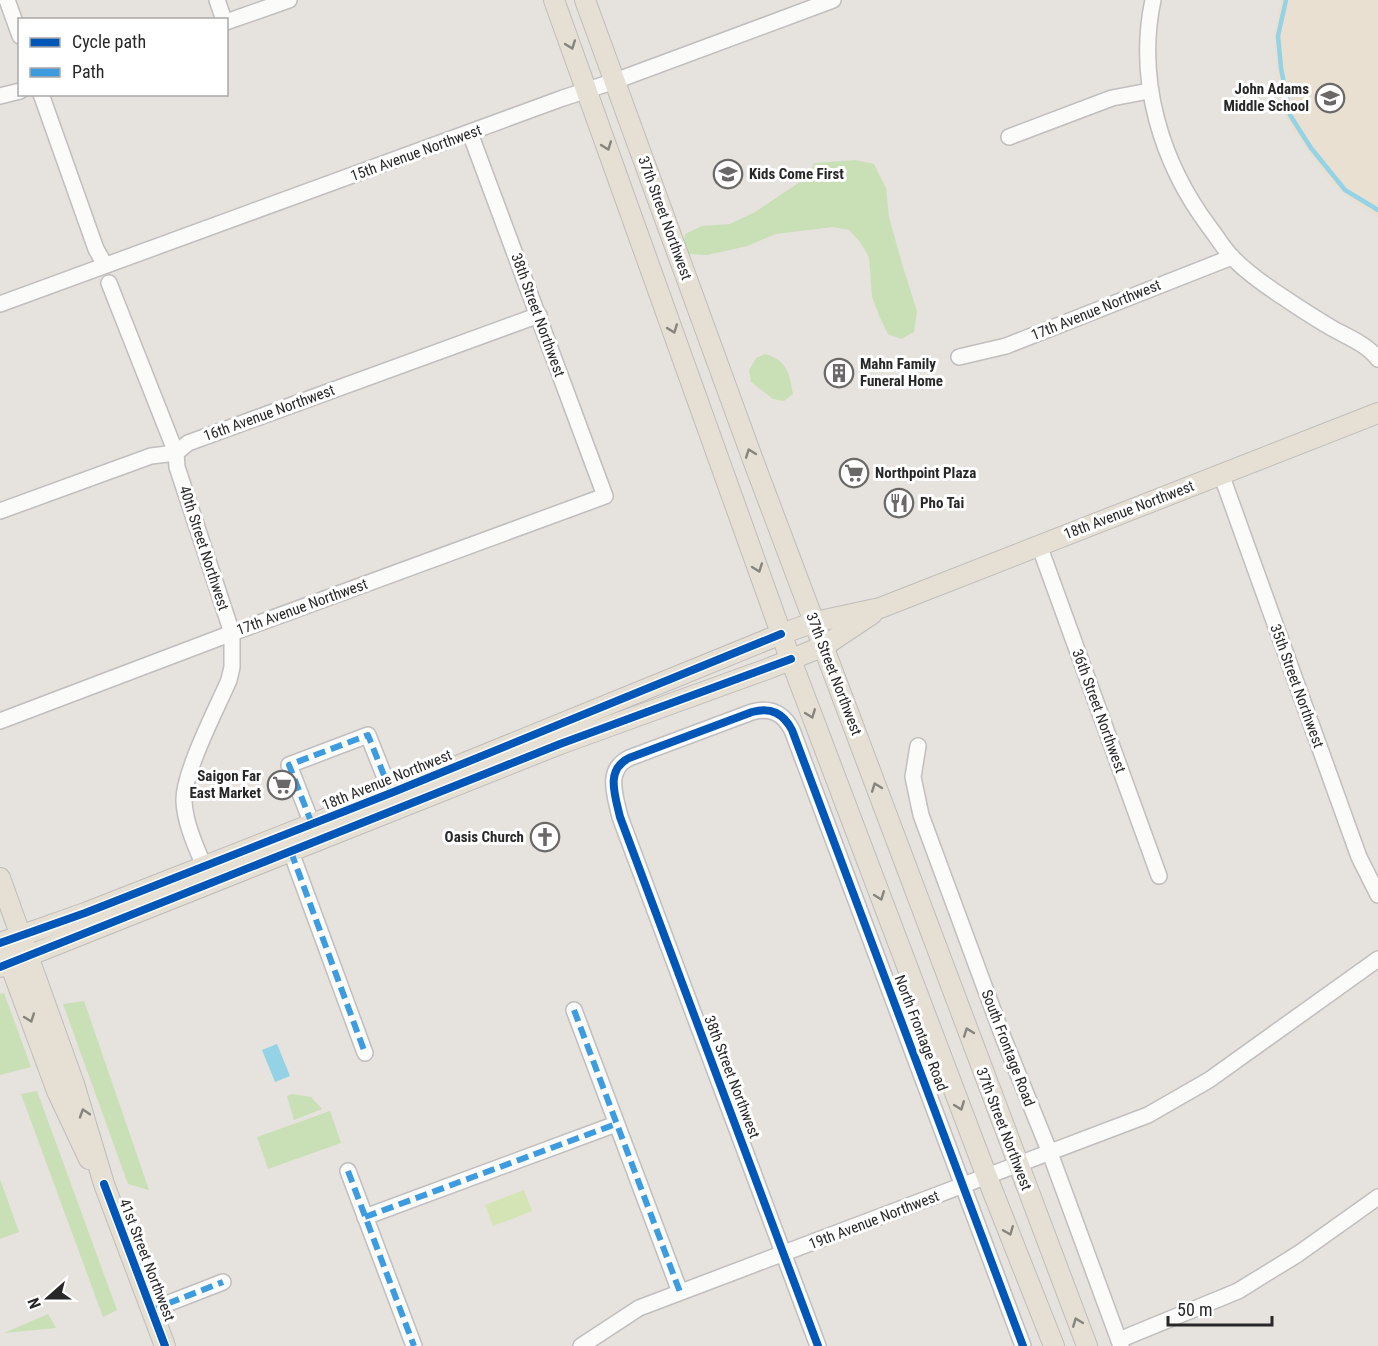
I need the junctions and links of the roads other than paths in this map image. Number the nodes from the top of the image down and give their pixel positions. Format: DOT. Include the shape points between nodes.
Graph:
graph roads {
  1 [pos="6,0"];
  2 [pos="217,0"];
  3 [pos="289,0"];
  4 [pos="554,0"];
  5 [pos="585,0"];
  6 [pos="833,0"];
  7 [pos="1153,0"];
  8 [pos="224,18"];
  9 [pos="228,20"];
  10 [pos="18,31"];
  11 [pos="615,81"];
  12 [pos="588,91"];
  13 [pos="1149,91"];
  14 [pos="18,92"];
  15 [pos="0,96"];
  16 [pos="41,96"];
  17 [pos="470,134"];
  18 [pos="1009,137"];
  19 [pos="1232,257"];
  20 [pos="105,265"];
  21 [pos="108,283"];
  22 [pos="0,304"];
  23 [pos="539,315"];
  24 [pos="959,357"];
  25 [pos="1378,359"];
  26 [pos="1378,413"];
  27 [pos="176,453"];
  28 [pos="1221,474"];
  29 [pos="605,496"];
  30 [pos="0,512"];
  31 [pos="1039,545"];
  32 [pos="880,608"];
  33 [pos="815,622"];
  34 [pos="232,633"];
  35 [pos="781,634"];
  36 [pos="824,646"];
  37 [pos="791,659"];
  38 [pos="0,721"];
  39 [pos="918,746"];
  40 [pos="391,793"];
  41 [pos="620,817"];
  42 [pos="312,824"];
  43 [pos="291,852"];
  44 [pos="207,875"];
  45 [pos="1159,876"];
  46 [pos="0,878"];
  47 [pos="1378,895"];
  48 [pos="21,935"];
  49 [pos="1,940"];
  50 [pos="1378,959"];
  51 [pos="12,962"];
  52 [pos="574,1010"];
  53 [pos="365,1053"];
  54 [pos="616,1124"];
  55 [pos="1050,1153"];
  56 [pos="1018,1165"];
  57 [pos="348,1171"];
  58 [pos="987,1177"];
  59 [pos="964,1186"];
  60 [pos="1378,1197"];
  61 [pos="365,1216"];
  62 [pos="784,1254"];
  63 [pos="223,1282"];
  64 [pos="680,1292"];
  65 [pos="151,1310"];
  66 [pos="1120,1343"];
  67 [pos="165,1346"];
  68 [pos="414,1346"];
  69 [pos="581,1346"];
  70 [pos="818,1346"];
  71 [pos="1023,1346"];
  72 [pos="1054,1346"];
  73 [pos="1087,1346"];
  1 -- 10 [label="street"];
  2 -- 8 [label="street"];
  3 -- 9 [label="street"];
  4 -- 12 [label="main road, 37th Street Northwest, one-way"];
  5 -- 11 [label="main road, 37th Street Northwest"];
  6 -- 11 [label="street, 15th Avenue Northwest"];
  7 -- 13 [label="street" via="1147,44"];
  11 -- 12 [label="street, 15th Avenue Northwest"];
  33 -- 11 [label="main road, 37th Street Northwest, one-way"];
  12 -- 17 [label="street, 15th Avenue Northwest"];
  12 -- 35 [label="main road, 37th Street Northwest, one-way"];
  13 -- 18 [label="street" via="1112,98"];
  13 -- 19 [label="street" via="1179,181"];
  14 -- 15 [label="street"];
  16 -- 20 [label="street"];
  17 -- 20 [label="street, 15th Avenue Northwest"];
  17 -- 23 [label="street, 38th Street Northwest"];
  19 -- 24 [label="street, 17th Avenue Northwest" via="1006,346"];
  19 -- 25 [label="street" via="1284,298 1366,347"];
  20 -- 22 [label="street, 15th Avenue Northwest"];
  21 -- 27 [label="street, 40th Street Northwest"];
  23 -- 27 [label="street, 16th Avenue Northwest" via="188,443"];
  23 -- 29 [label="street, 38th Street Northwest"];
  26 -- 28 [label="main road, 18th Avenue Northwest"];
  27 -- 30 [label="street, 16th Avenue Northwest" via="151,456"];
  27 -- 34 [label="street, 40th Street Northwest" via="177,467"];
  28 -- 31 [label="main road, 18th Avenue Northwest"];
  28 -- 47 [label="street, 35th Street Northwest" via="1359,857"];
  29 -- 34 [label="street, 17th Avenue Northwest"];
  31 -- 32 [label="main road, 18th Avenue Northwest"];
  31 -- 45 [label="street, 36th Street Northwest"];
  32 -- 33 [label="main road, 18th Avenue Northwest"];
  32 -- 36 [label="main road, 18th Avenue Northwest"];
  33 -- 35 [label="main road, 18th Avenue Northwest"];
  33 -- 36 [label="main road, 37th Street Northwest"];
  34 -- 38 [label="street, 17th Avenue Northwest"];
  34 -- 44 [label="street, 40th Street Northwest" via="229,680 197,755 184,800"];
  35 -- 37 [label="main road, 37th Street Northwest"];
  35 -- 40 [label="main road, 18th Avenue Northwest"];
  36 -- 37 [label="main road, 18th Avenue Northwest"];
  56 -- 36 [label="main road, 37th Street Northwest, one-way"];
  37 -- 43 [label="main road, 18th Avenue Northwest" via="560,744"];
  37 -- 58 [label="main road, 37th Street Northwest, one-way"];
  39 -- 55 [label="street, South Frontage Road" via="913,777 921,815"];
  40 -- 42 [label="main road, 18th Avenue Northwest"];
  40 -- 42 [label="street" via="368,735 299,761 290,765"];
  41 -- 59 [label="street, North Frontage Road" via="614,774 621,762 757,711 782,715 792,730"];
  41 -- 62 [label="street, 38th Street Northwest"];
  42 -- 44 [label="main road, 18th Avenue Northwest"];
  43 -- 44 [label="main road, 18th Avenue Northwest"];
  43 -- 53 [label="street"];
  44 -- 48 [label="main road, 18th Avenue Northwest"];
  44 -- 51 [label="main road, 18th Avenue Northwest"];
  46 -- 48 [label="main road, 41st Street Northwest"];
  48 -- 49 [label="main road, 18th Avenue Northwest"];
  48 -- 51 [label="main road, 41st Street Northwest"];
  49 -- 51 [label="main road, 41st Street Northwest"];
  50 -- 55 [label="street, 19th Avenue Northwest" via="1176,1100"];
  51 -- 65 [label="main road, 41st Street Northwest" via="61,1101 104,1184"];
  52 -- 54 [label="street"];
  54 -- 61 [label="street"];
  54 -- 64 [label="street"];
  55 -- 56 [label="street, 19th Avenue Northwest"];
  55 -- 66 [label="street, South Frontage Road"];
  56 -- 58 [label="street, 19th Avenue Northwest"];
  73 -- 56 [label="main road, 37th Street Northwest, one-way"];
  57 -- 61 [label="street"];
  58 -- 59 [label="street, 19th Avenue Northwest"];
  58 -- 72 [label="main road, 37th Street Northwest, one-way"];
  59 -- 62 [label="street, 19th Avenue Northwest"];
  59 -- 71 [label="street, North Frontage Road"];
  60 -- 66 [label="street" via="1238,1291"];
  61 -- 68 [label="street"];
  62 -- 64 [label="street, 19th Avenue Northwest"];
  62 -- 70 [label="street, 38th Street Northwest"];
  63 -- 65 [label="street"];
  64 -- 69 [label="street, 19th Avenue Northwest" via="639,1308"];
  65 -- 67 [label="main road, 41st Street Northwest"];
}
